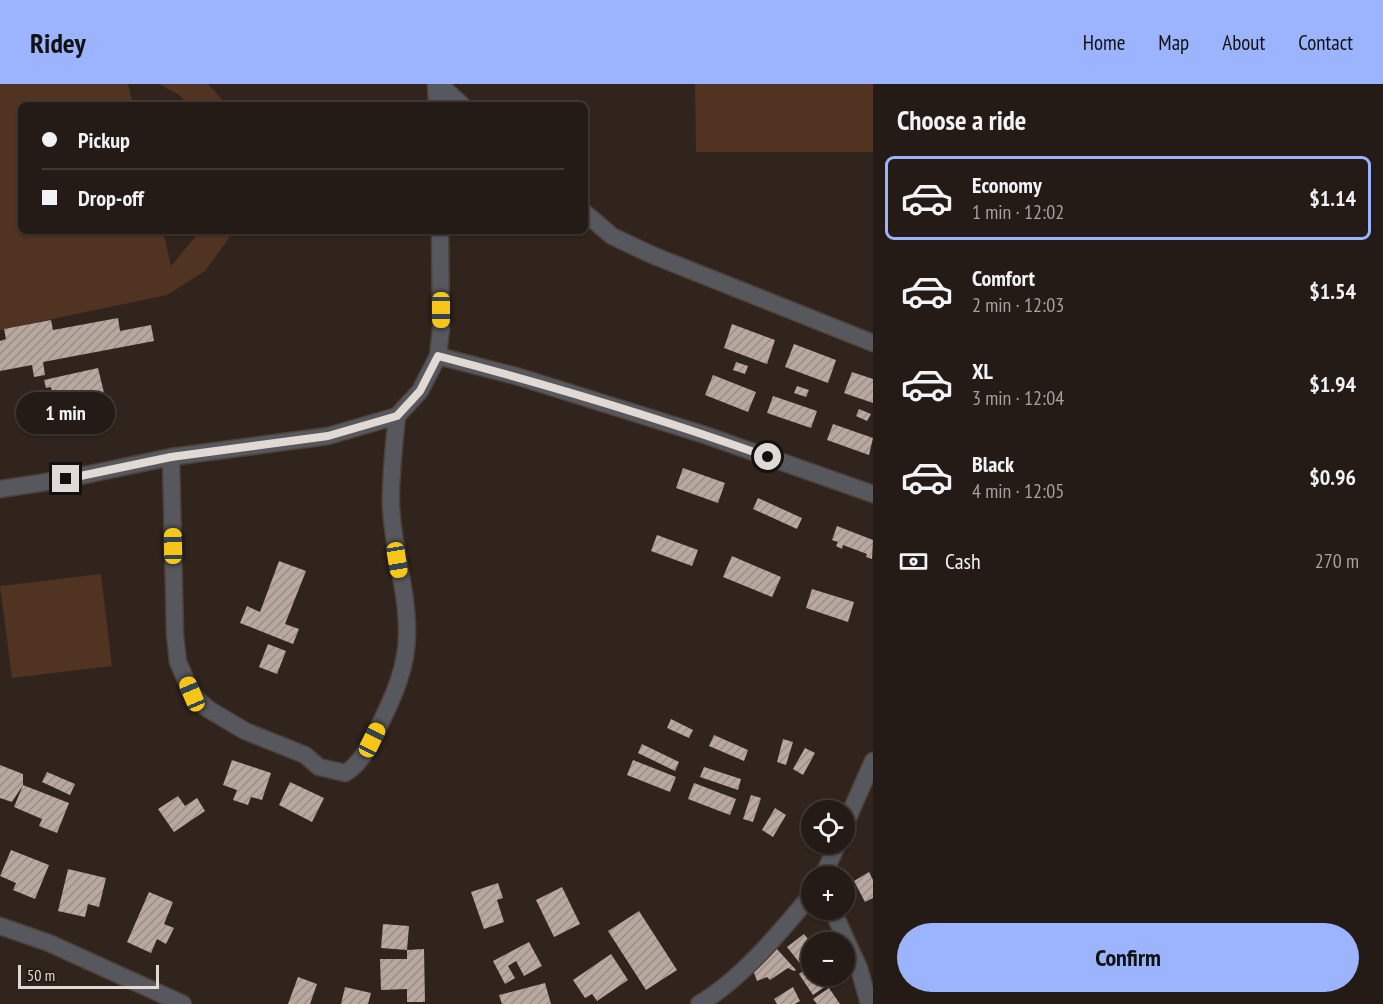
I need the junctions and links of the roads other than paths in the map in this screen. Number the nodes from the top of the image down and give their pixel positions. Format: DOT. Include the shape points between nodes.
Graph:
graph roads {
  1 [pos="438,84"];
  2 [pos="437,102"];
  3 [pos="459,102"];
  4 [pos="588,216"];
  5 [pos="440,234"];
  6 [pos="873,343"];
  7 [pos="438,356"];
  8 [pos="397,416"];
  9 [pos="171,457"];
  10 [pos="0,489"];
  11 [pos="873,494"];
  12 [pos="873,761"];
  13 [pos="855,802"];
  14 [pos="801,907"];
  15 [pos="837,920"];
  16 [pos="0,926"];
  17 [pos="183,1004"];
  18 [pos="699,1004"];
  19 [pos="869,1004"];
  1 -- 2 [label="street"];
  1 -- 3 [label="street"];
  4 -- 6 [label="street" via="612,236 652,255"];
  5 -- 7 [label="street"];
  7 -- 8 [label="street" via="420,391"];
  7 -- 11 [label="street" via="705,435"];
  8 -- 9 [label="street" via="328,436"];
  8 -- 9 [label="street" via="391,508 406,608 405,659 372,740 355,768 345,773 319,767 305,754 245,731 208,709 192,694 178,662 175,635"];
  9 -- 10 [label="street"];
  12 -- 13 [label="street"];
  14 -- 18 [label="street" via="746,966"];
  15 -- 19 [label="street" via="859,968"];
  16 -- 17 [label="street"];
}
